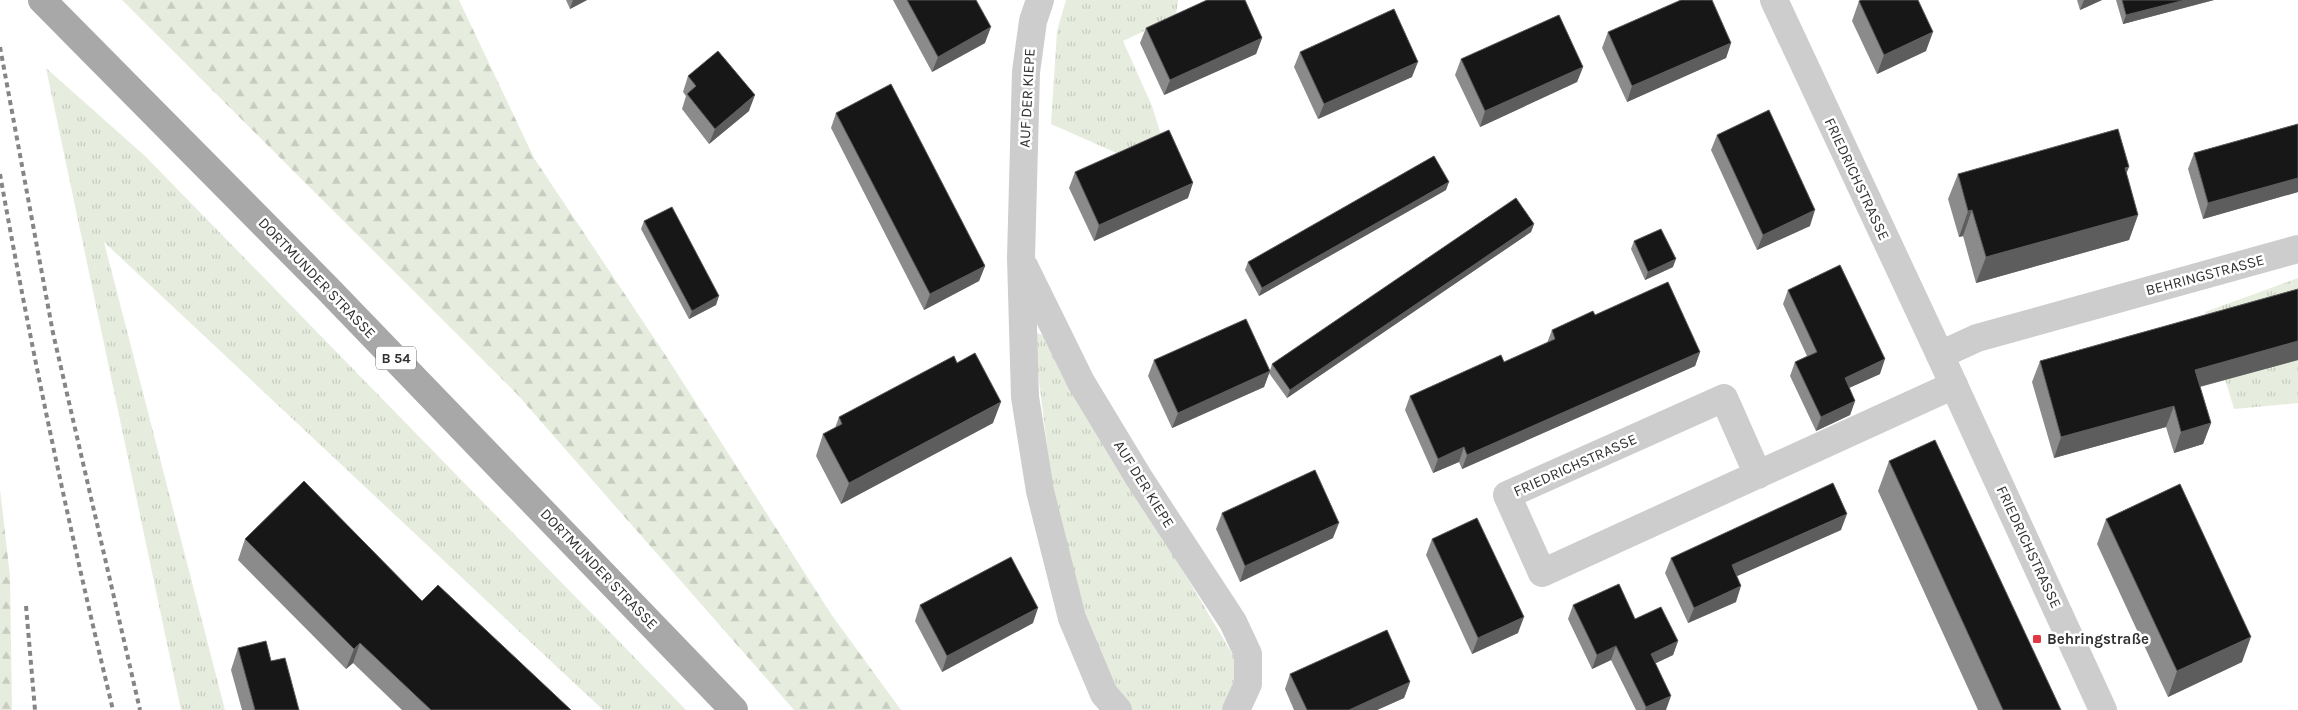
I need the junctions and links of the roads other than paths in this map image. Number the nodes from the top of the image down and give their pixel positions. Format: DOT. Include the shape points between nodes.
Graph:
graph roads {
  1 [pos="1040,0"];
  2 [pos="1774,0"];
  3 [pos="47,6"];
  4 [pos="2298,250"];
  5 [pos="1020,258"];
  6 [pos="1940,355"];
  7 [pos="1954,385"];
  8 [pos="1758,475"];
  9 [pos="734,710"];
  10 [pos="1118,710"];
  11 [pos="1236,710"];
  12 [pos="2103,710"];
  1 -- 5 [label="street, AUF DER KIEPE" via="1033,21 1026,72"];
  2 -- 6 [label="street, FRIEDRICHSTRASSE"];
  3 -- 9 [label="main road, DORTMUNDER STRASSE / B 54" via="334,295"];
  4 -- 6 [label="street, BEHRINGSTRASSE" via="1977,338"];
  5 -- 10 [label="street, AUF DER KIEPE" via="1025,397 1040,491 1072,618 1104,694"];
  5 -- 11 [label="street, AUF DER KIEPE" via="1081,382 1233,622 1248,654 1248,684"];
  6 -- 7 [label="street, FRIEDRICHSTRASSE"];
  7 -- 8 [label="street, FRIEDRICHSTRASSE"];
  7 -- 12 [label="street, FRIEDRICHSTRASSE"];
  8 -- 8 [label="street, FRIEDRICHSTRASSE" via="1542,573 1507,496 1724,398"];
}
